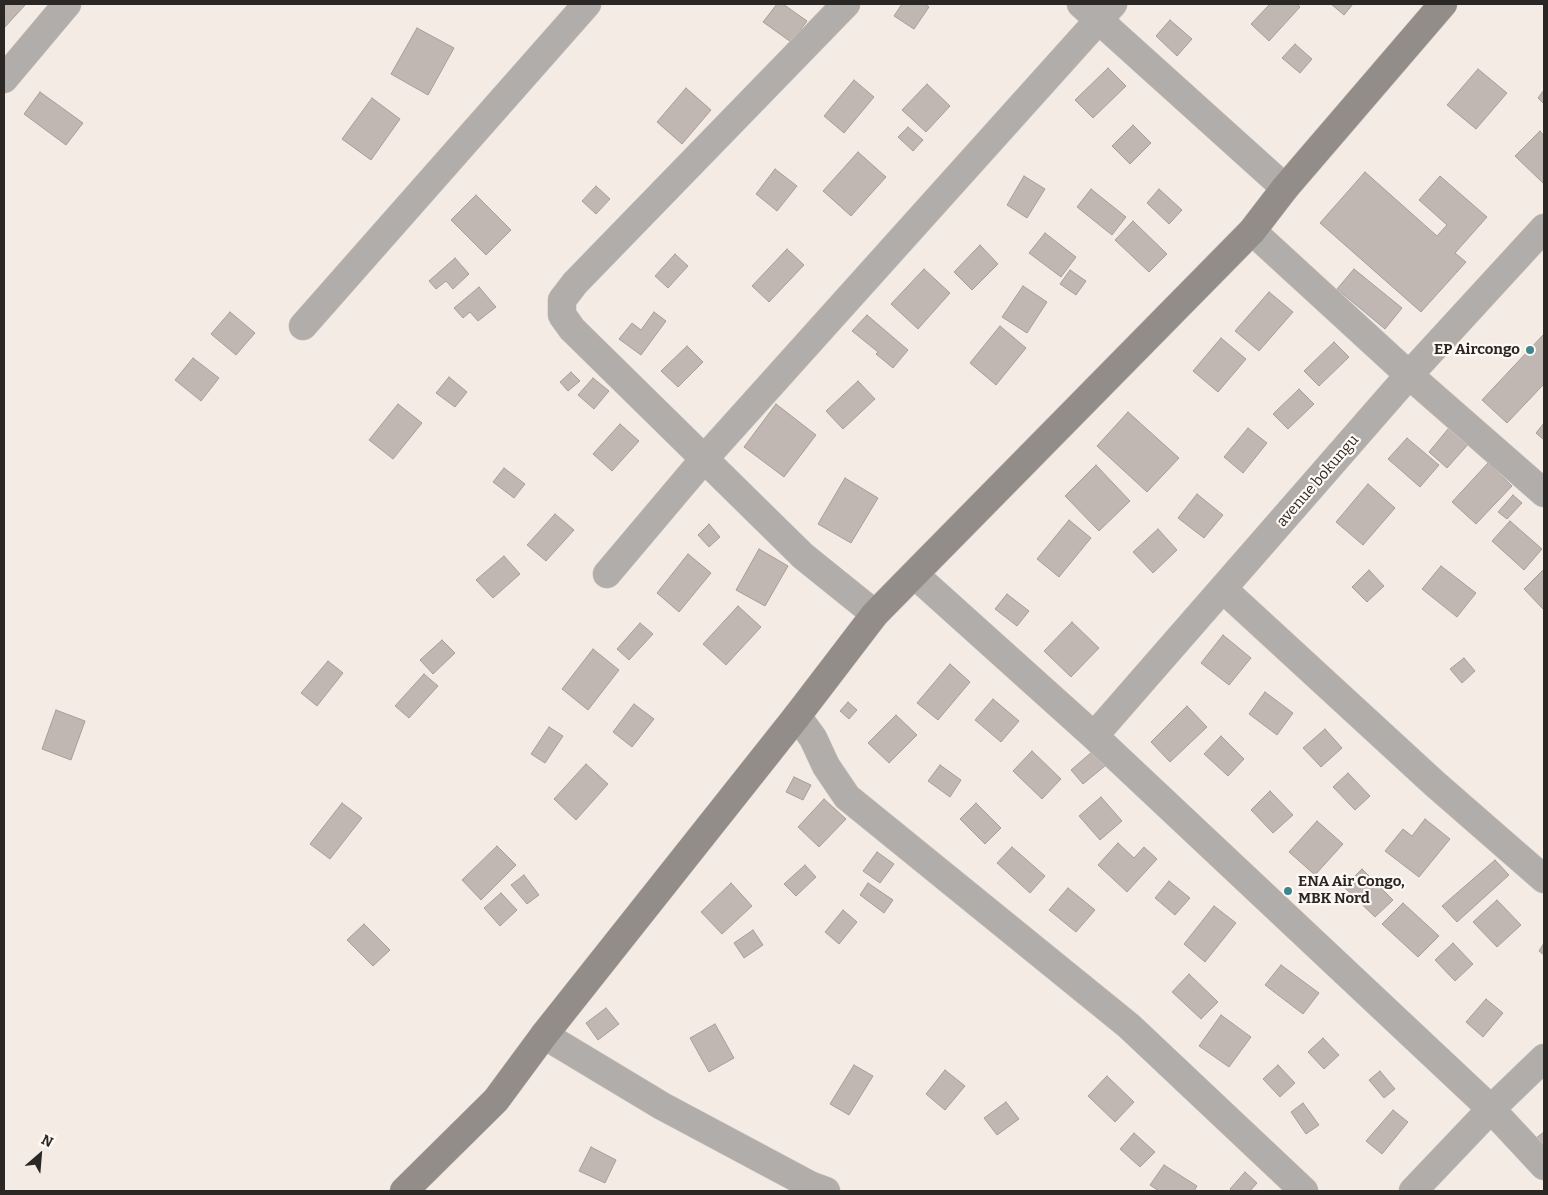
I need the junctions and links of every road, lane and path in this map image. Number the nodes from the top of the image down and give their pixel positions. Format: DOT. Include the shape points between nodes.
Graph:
graph roads {
  1 [pos="67,4"];
  2 [pos="587,4"];
  3 [pos="846,4"];
  4 [pos="1443,4"];
  5 [pos="1098,9"];
  6 [pos="4,79"];
  7 [pos="1284,188"];
  8 [pos="1544,228"];
  9 [pos="1252,231"];
  10 [pos="303,326"];
  11 [pos="1409,375"];
  12 [pos="704,459"];
  13 [pos="1544,493"];
  14 [pos="608,574"];
  15 [pos="915,575"];
  16 [pos="1223,590"];
  17 [pos="875,614"];
  18 [pos="797,716"];
  19 [pos="1094,736"];
  20 [pos="1544,879"];
  21 [pos="544,1035"];
  22 [pos="1544,1058"];
  23 [pos="1491,1109"];
  24 [pos="1544,1166"];
  25 [pos="404,1191"];
  26 [pos="826,1191"];
  27 [pos="1304,1191"];
  28 [pos="1413,1191"];
  1 -- 6 [label="street"];
  2 -- 10 [label="street"];
  3 -- 12 [label="street" via="562,300 562,315 572,329"];
  4 -- 7 [label="street"];
  5 -- 7 [label="street"];
  5 -- 12 [label="street"];
  7 -- 9 [label="street"];
  8 -- 11 [label="street, avenue bokungu"];
  9 -- 11 [label="street"];
  9 -- 15 [label="street"];
  11 -- 13 [label="street"];
  11 -- 16 [label="street, avenue bokungu"];
  12 -- 14 [label="street"];
  12 -- 17 [label="street" via="803,556"];
  15 -- 17 [label="street"];
  15 -- 19 [label="street"];
  16 -- 19 [label="street, avenue bokungu"];
  16 -- 20 [label="street"];
  17 -- 18 [label="street"];
  18 -- 21 [label="street"];
  18 -- 27 [label="street" via="847,797 1129,1026"];
  19 -- 23 [label="street"];
  21 -- 25 [label="street" via="496,1100"];
  21 -- 26 [label="street" via="662,1106"];
  22 -- 23 [label="street"];
  23 -- 24 [label="street"];
  23 -- 28 [label="street"];
}
